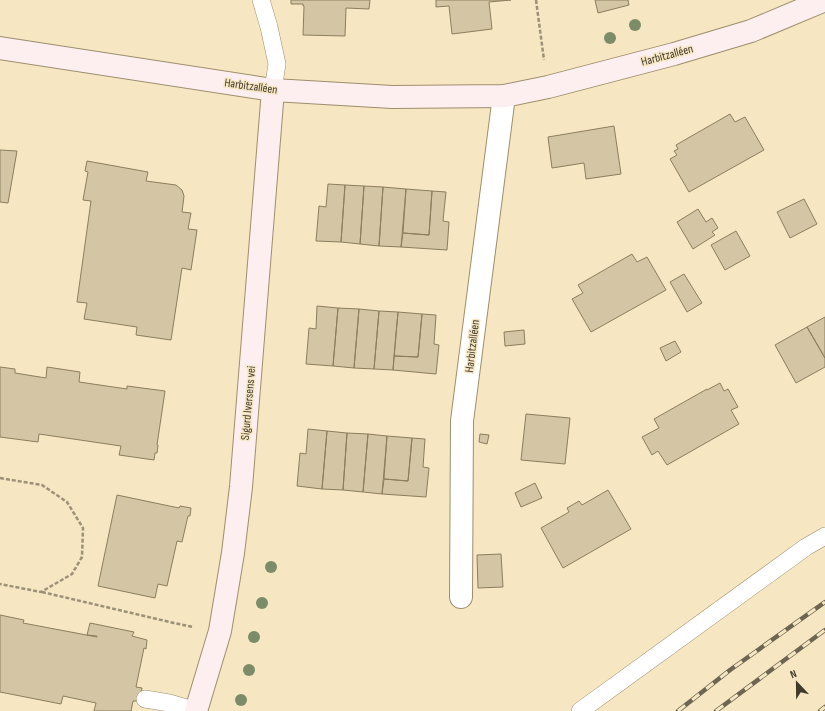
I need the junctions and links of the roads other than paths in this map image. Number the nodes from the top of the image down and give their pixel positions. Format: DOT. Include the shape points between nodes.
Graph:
graph roads {
  1 [pos="261,0"];
  2 [pos="825,0"];
  3 [pos="0,48"];
  4 [pos="273,90"];
  5 [pos="504,96"];
  6 [pos="825,536"];
  7 [pos="461,597"];
  8 [pos="145,699"];
  9 [pos="196,711"];
  10 [pos="580,711"];
  1 -- 4 [label="lane" via="277,64"];
  2 -- 5 [label="street, Harbitzalléen" via="752,31 674,54"];
  3 -- 4 [label="street, Harbitzalléen"];
  4 -- 5 [label="street, Harbitzalléen" via="392,97"];
  4 -- 9 [label="street, Sigurd Iversens vei" via="241,486 233,553 220,631"];
  5 -- 7 [label="street, Harbitzalléen" via="462,421"];
  6 -- 10 [label="lane" via="806,547"];
  8 -- 9 [label="lane, Sigurd Iversens vei"];
}
